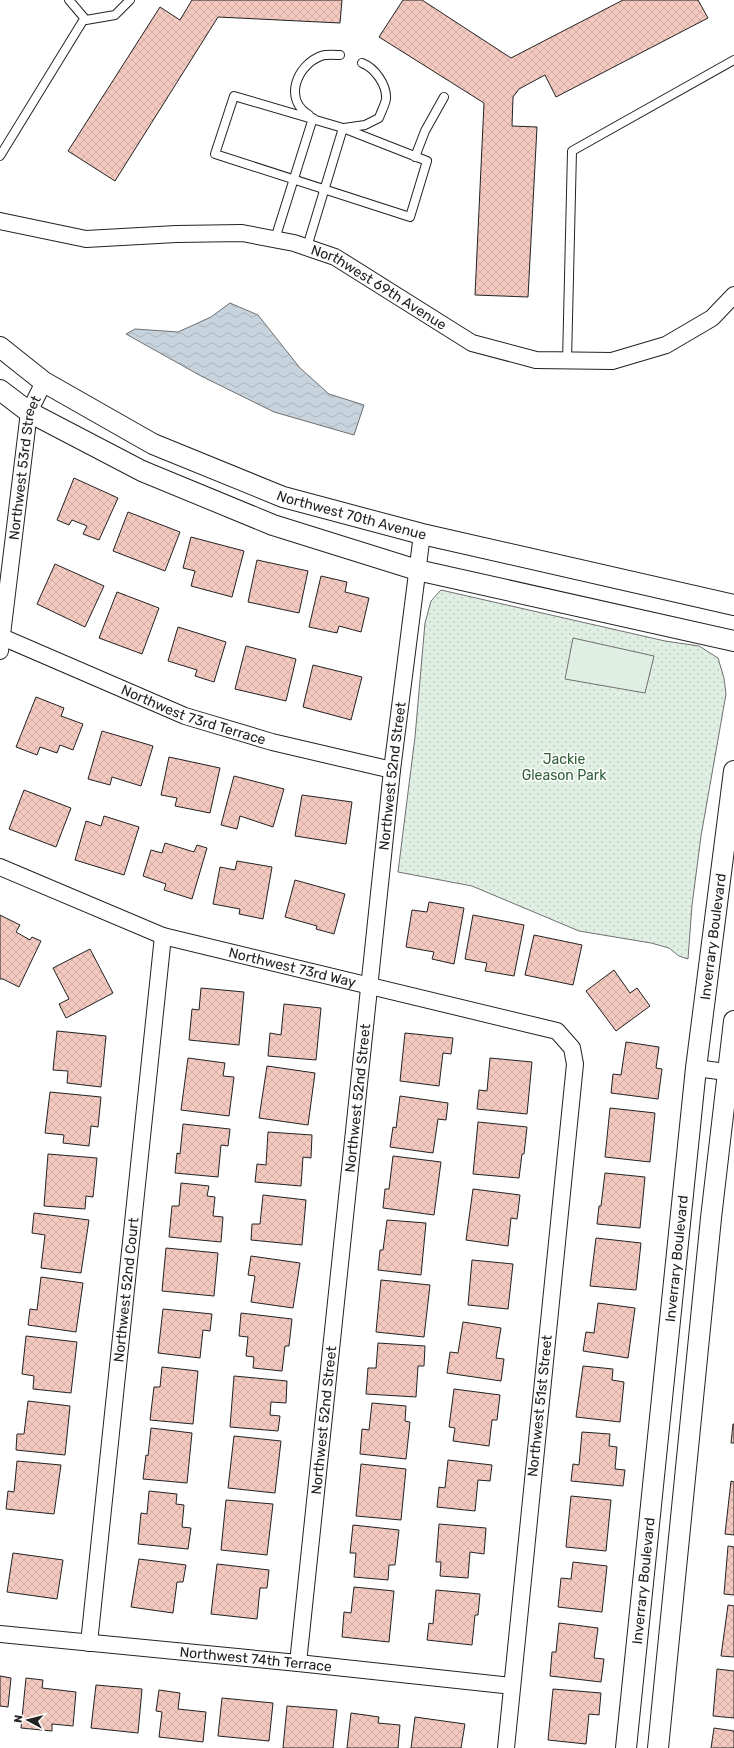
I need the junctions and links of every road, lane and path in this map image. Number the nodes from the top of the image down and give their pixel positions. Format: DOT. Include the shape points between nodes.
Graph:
graph roads {
  1 [pos="69,0"];
  2 [pos="130,0"];
  3 [pos="84,19"];
  4 [pos="340,55"];
  5 [pos="734,60"];
  6 [pos="362,63"];
  7 [pos="444,97"];
  8 [pos="313,118"];
  9 [pos="343,128"];
  10 [pos="0,156"];
  11 [pos="415,157"];
  12 [pos="294,178"];
  13 [pos="324,190"];
  14 [pos="0,221"];
  15 [pos="275,239"];
  16 [pos="307,247"];
  17 [pos="734,295"];
  18 [pos="0,347"];
  19 [pos="567,361"];
  20 [pos="44,382"];
  21 [pos="0,390"];
  22 [pos="28,412"];
  23 [pos="422,534"];
  24 [pos="417,570"];
  25 [pos="734,605"];
  26 [pos="734,641"];
  27 [pos="1,644"];
  28 [pos="392,770"];
  29 [pos="734,771"];
  30 [pos="0,867"];
  31 [pos="163,936"];
  32 [pos="369,985"];
  33 [pos="734,1021"];
  34 [pos="575,1064"];
  35 [pos="696,1068"];
  36 [pos="731,1073"];
  37 [pos="0,1634"];
  38 [pos="89,1643"];
  39 [pos="298,1663"];
  40 [pos="512,1686"];
  41 [pos="506,1748"];
  42 [pos="626,1748"];
  43 [pos="658,1748"];
  1 -- 3 [label="lane"];
  2 -- 3 [label="lane" via="115,16"];
  3 -- 10 [label="lane"];
  4 -- 8 [label="lane" via="322,56 303,68 295,82 295,98 302,111"];
  5 -- 19 [label="lane" via="572,151"];
  6 -- 9 [label="lane" via="382,82 386,99 379,118 365,125"];
  7 -- 11 [label="lane" via="425,131"];
  8 -- 9 [label="lane"];
  8 -- 12 [label="lane"];
  8 -- 12 [label="lane" via="234,96 215,154"];
  9 -- 11 [label="lane"];
  9 -- 13 [label="lane"];
  11 -- 13 [label="lane" via="427,161 410,217"];
  12 -- 13 [label="lane"];
  12 -- 15 [label="lane"];
  13 -- 16 [label="lane"];
  14 -- 15 [label="street, Northwest 69th Avenue" via="86,239 242,233"];
  15 -- 16 [label="street, Northwest 69th Avenue"];
  16 -- 19 [label="street, Northwest 69th Avenue" via="335,258 472,343 536,360"];
  17 -- 19 [label="street, Northwest 69th Avenue" via="712,318 666,345 612,361"];
  18 -- 20 [label="street, Northwest 70th Avenue"];
  20 -- 22 [label="street, Northwest 53rd Street"];
  20 -- 23 [label="street, Northwest 70th Avenue" via="153,444 283,497"];
  21 -- 22 [label="street"];
  22 -- 24 [label="street" via="142,471 273,525"];
  22 -- 27 [label="street, Northwest 53rd Street"];
  23 -- 24 [label="street, Northwest 52nd Street"];
  23 -- 25 [label="street, Northwest 70th Avenue"];
  24 -- 26 [label="street"];
  24 -- 28 [label="street, Northwest 52nd Street"];
  27 -- 28 [label="street, Northwest 73rd Terrace" via="185,716 272,742"];
  28 -- 32 [label="street, Northwest 52nd Street"];
  29 -- 35 [label="street, Inverrary Boulevard"];
  30 -- 31 [label="street, Northwest 73rd Way"];
  31 -- 32 [label="street, Northwest 73rd Way"];
  31 -- 38 [label="street, Northwest 52nd Court"];
  32 -- 34 [label="street, Northwest 73rd Way" via="557,1031 572,1048"];
  32 -- 39 [label="street, Northwest 52nd Street"];
  33 -- 36 [label="street"];
  34 -- 40 [label="street, Northwest 51st Street"];
  35 -- 36 [label="street"];
  35 -- 42 [label="street, Inverrary Boulevard"];
  36 -- 43 [label="street"];
  37 -- 38 [label="street, Northwest 74th Terrace"];
  38 -- 39 [label="street, Northwest 74th Terrace"];
  39 -- 40 [label="street, Northwest 74th Terrace"];
  40 -- 41 [label="street, Northwest 51st Street"];
}
